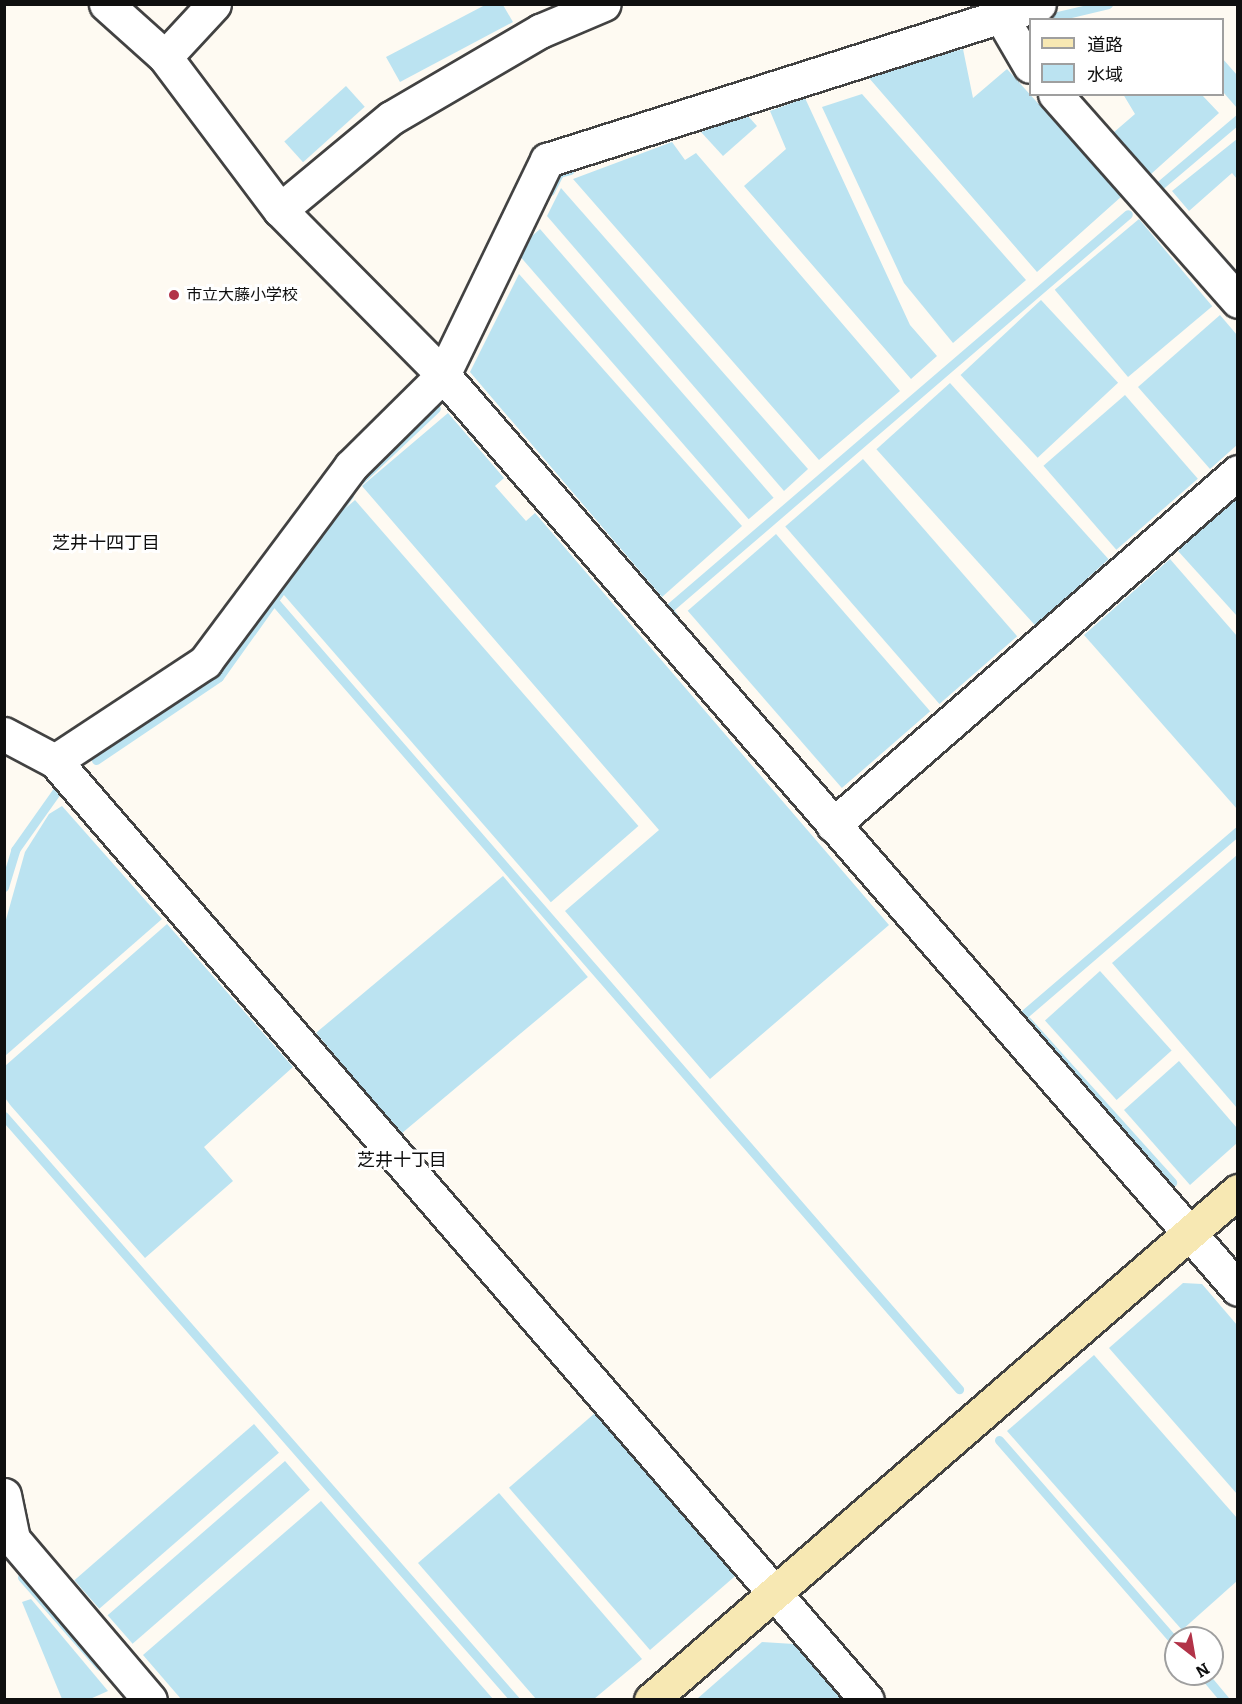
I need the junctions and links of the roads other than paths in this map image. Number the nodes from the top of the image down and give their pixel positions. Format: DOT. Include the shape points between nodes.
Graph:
graph roads {
  1 [pos="106,4"];
  2 [pos="214,4"];
  3 [pos="604,4"];
  4 [pos="1039,4"];
  5 [pos="999,13"];
  6 [pos="165,57"];
  7 [pos="1029,64"];
  8 [pos="1057,96"];
  9 [pos="280,210"];
  10 [pos="1238,301"];
  11 [pos="443,375"];
  12 [pos="1238,472"];
  13 [pos="4,734"];
  14 [pos="54,761"];
  15 [pos="832,825"];
  16 [pos="1238,1191"];
  17 [pos="1189,1233"];
  18 [pos="1238,1289"];
  19 [pos="4,1495"];
  20 [pos="775,1592"];
  21 [pos="150,1700"];
  22 [pos="651,1700"];
  23 [pos="867,1700"];
  1 -- 6 [label="street"];
  2 -- 6 [label="street"];
  3 -- 9 [label="street" via="540,31 391,118"];
  4 -- 5 [label="street"];
  5 -- 7 [label="street"];
  5 -- 11 [label="street" via="548,160"];
  6 -- 9 [label="street"];
  8 -- 10 [label="street"];
  9 -- 11 [label="street"];
  11 -- 14 [label="street" via="351,466 205,662"];
  11 -- 15 [label="street"];
  12 -- 15 [label="street"];
  13 -- 14 [label="street"];
  14 -- 20 [label="street"];
  15 -- 17 [label="street"];
  16 -- 17 [label="street"];
  17 -- 18 [label="street"];
  17 -- 20 [label="street"];
  19 -- 21 [label="street" via="13,1539"];
  20 -- 22 [label="street"];
  20 -- 23 [label="street"];
}
